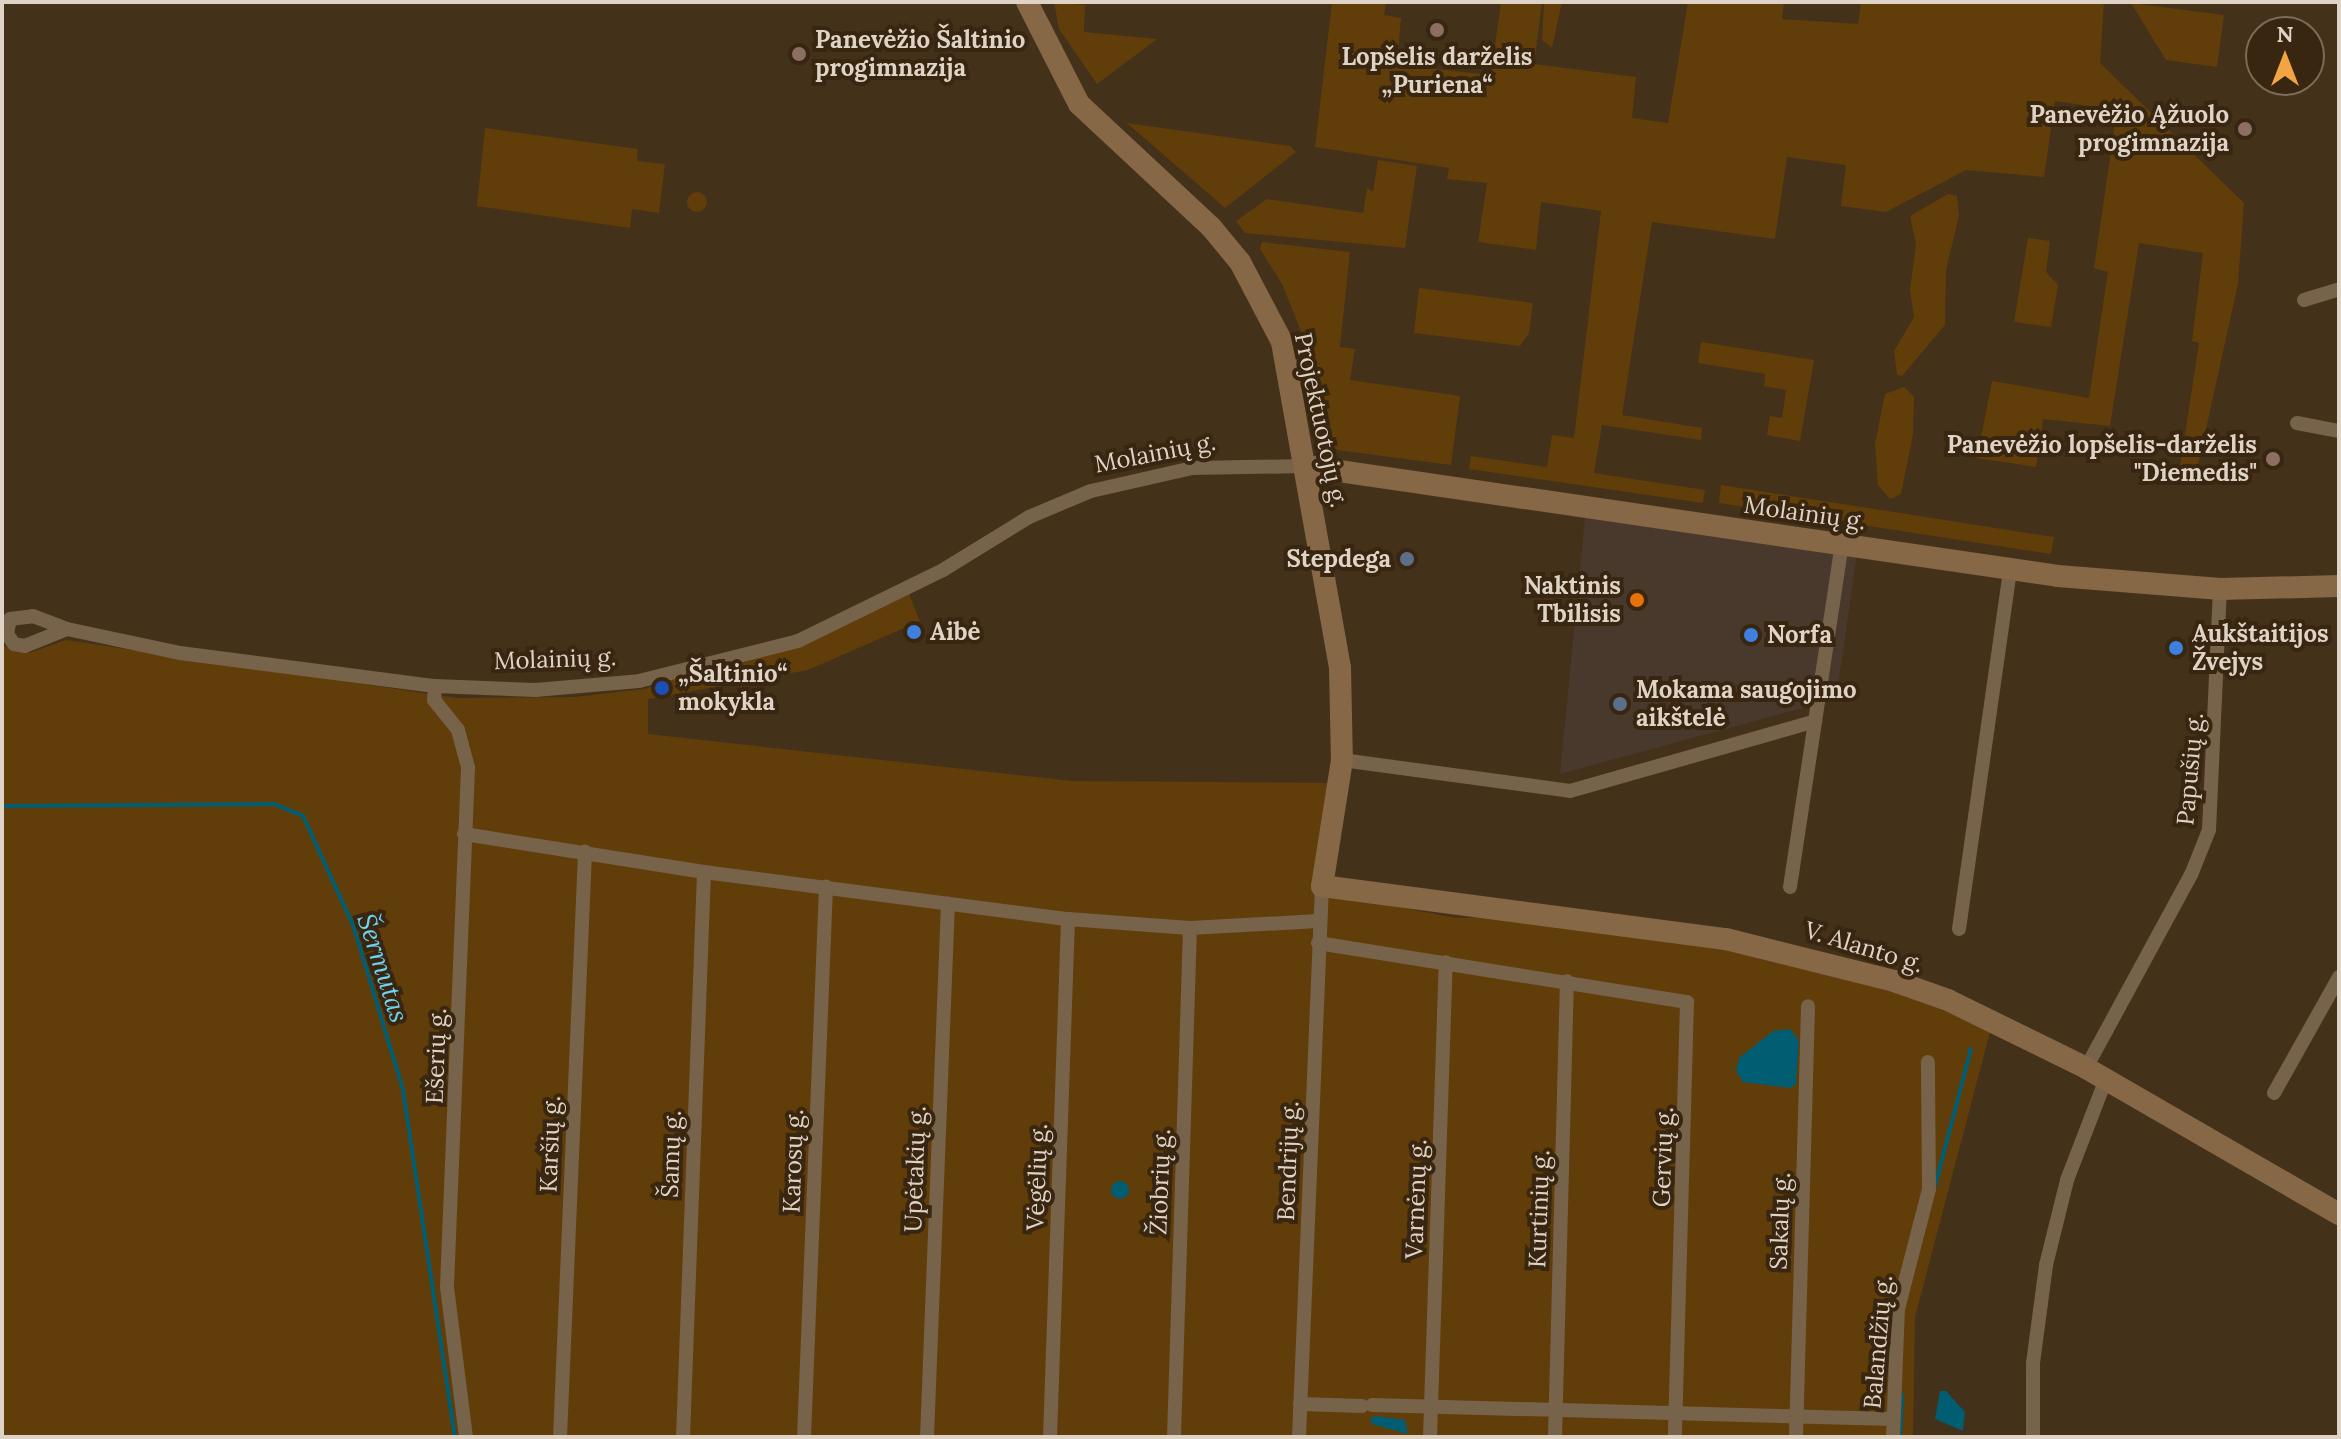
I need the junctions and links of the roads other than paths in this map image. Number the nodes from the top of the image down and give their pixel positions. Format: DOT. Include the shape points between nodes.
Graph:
graph roads {
  1 [pos="1027,2"];
  2 [pos="2339,289"];
  3 [pos="2304,300"];
  4 [pos="2297,423"];
  5 [pos="2339,431"];
  6 [pos="1305,466"];
  7 [pos="1842,545"];
  8 [pos="2010,569"];
  9 [pos="2339,586"];
  10 [pos="2220,589"];
  11 [pos="67,629"];
  12 [pos="435,686"];
  13 [pos="1815,721"];
  14 [pos="1342,760"];
  15 [pos="464,834"];
  16 [pos="585,852"];
  17 [pos="704,872"];
  18 [pos="826,886"];
  19 [pos="1322,886"];
  20 [pos="1790,887"];
  21 [pos="948,903"];
  22 [pos="1068,919"];
  23 [pos="1318,921"];
  24 [pos="1190,928"];
  25 [pos="1959,929"];
  26 [pos="1318,943"];
  27 [pos="1446,962"];
  28 [pos="2339,977"];
  29 [pos="1567,981"];
  30 [pos="1808,1006"];
  31 [pos="1928,1062"];
  32 [pos="2086,1068"];
  33 [pos="2106,1079"];
  34 [pos="2274,1093"];
  35 [pos="2339,1214"];
  36 [pos="1300,1404"];
  37 [pos="1431,1407"];
  38 [pos="1556,1411"];
  39 [pos="1676,1414"];
  40 [pos="1797,1417"];
  41 [pos="1893,1419"];
  42 [pos="466,1437"];
  43 [pos="560,1437"];
  44 [pos="683,1437"];
  45 [pos="804,1437"];
  46 [pos="927,1437"];
  47 [pos="1050,1437"];
  48 [pos="1174,1437"];
  49 [pos="1299,1437"];
  50 [pos="1430,1437"];
  51 [pos="1555,1437"];
  52 [pos="1675,1437"];
  53 [pos="1796,1437"];
  54 [pos="1893,1437"];
  55 [pos="2033,1437"];
  1 -- 6 [label="main road, Projektuotojų g." via="1079,104 1211,227 1264,302 1286,357"];
  2 -- 3 [label="street"];
  4 -- 5 [label="street"];
  6 -- 7 [label="main road, Molainių g."];
  6 -- 12 [label="street, Molainių g." via="1192,468 1091,491 1029,517 943,570 826,629 718,663 576,688"];
  6 -- 14 [label="main road, Projektuotojų g." via="1340,668"];
  7 -- 8 [label="main road, Molainių g."];
  7 -- 13 [label="street"];
  8 -- 10 [label="main road, Molainių g."];
  8 -- 25 [label="street"];
  9 -- 10 [label="main road, Molainių g."];
  10 -- 32 [label="street, Papušių g." via="2209,830 2191,875"];
  11 -- 12 [label="street, Molainių g." via="180,653"];
  12 -- 15 [label="street, Ešerių g." via="434,700 466,748"];
  13 -- 14 [label="street" via="1685,761 1553,792"];
  13 -- 20 [label="street"];
  14 -- 19 [label="main road, Projektuotojų g."];
  15 -- 16 [label="street"];
  15 -- 42 [label="street, Ešerių g." via="447,1287"];
  16 -- 17 [label="street"];
  16 -- 43 [label="street, Karšių g."];
  17 -- 18 [label="street"];
  17 -- 44 [label="street, Šamų g."];
  18 -- 21 [label="street"];
  18 -- 45 [label="street, Karosų g."];
  19 -- 23 [label="street, Bendrijų g."];
  19 -- 32 [label="main road, V. Alanto g." via="1796,953 1948,1000"];
  21 -- 22 [label="street"];
  21 -- 46 [label="street, Upėtakių g."];
  22 -- 24 [label="street"];
  22 -- 47 [label="street, Vėgėlių g."];
  23 -- 24 [label="street"];
  23 -- 26 [label="street, Bendrijų g."];
  24 -- 48 [label="street, Žiobrių g."];
  26 -- 27 [label="street, Gervių g."];
  26 -- 36 [label="street, Bendrijų g."];
  27 -- 29 [label="street, Gervių g."];
  27 -- 37 [label="street, Varnėnų g."];
  28 -- 34 [label="street"];
  29 -- 38 [label="street, Kurtinių g."];
  29 -- 39 [label="street, Gervių g." via="1678,997 1690,1012"];
  30 -- 40 [label="street, Sakalų g."];
  31 -- 41 [label="street, Balandžių g." via="1929,1189 1898,1309"];
  32 -- 33 [label="main road, V. Alanto g."];
  33 -- 35 [label="main road, V. Alanto g."];
  33 -- 55 [label="street" via="2067,1180 2046,1265 2033,1363"];
  36 -- 37 [label="street"];
  36 -- 49 [label="street, Bendrijų g."];
  37 -- 38 [label="street"];
  37 -- 50 [label="street, Varnėnų g."];
  38 -- 39 [label="street"];
  38 -- 51 [label="street, Kurtinių g."];
  39 -- 40 [label="street"];
  39 -- 52 [label="street, Gervių g."];
  40 -- 41 [label="street"];
  40 -- 53 [label="street, Sakalų g."];
  41 -- 54 [label="street, Balandžių g."];
}
